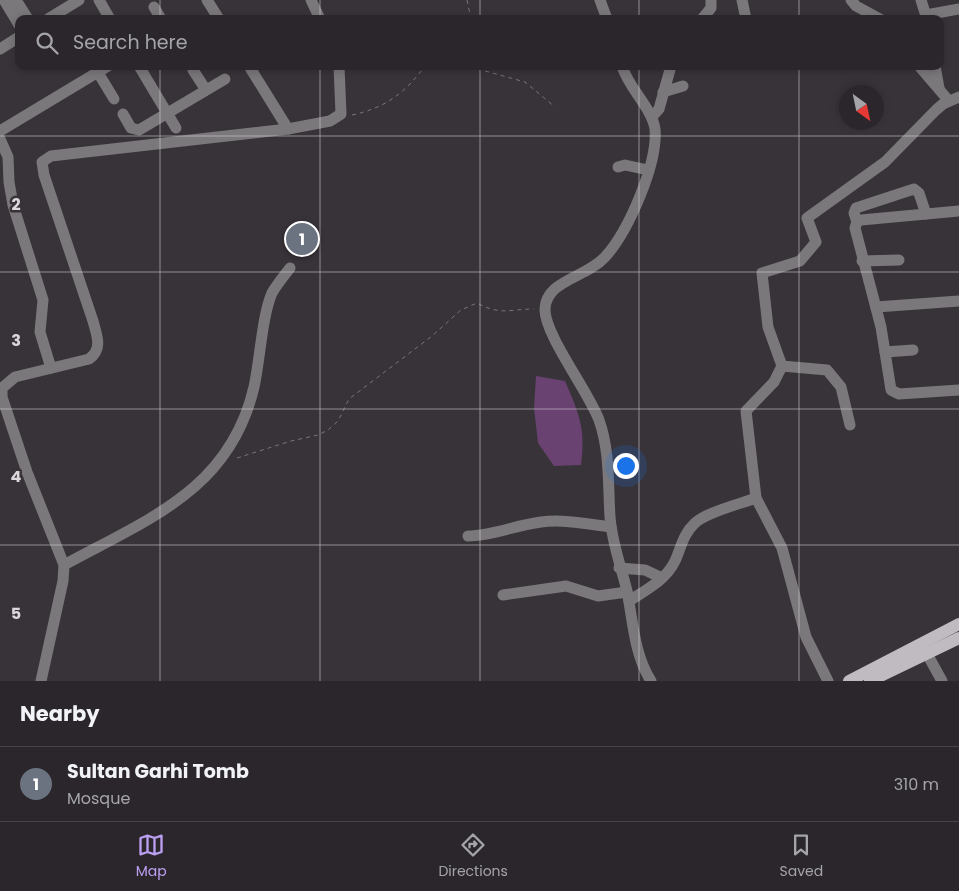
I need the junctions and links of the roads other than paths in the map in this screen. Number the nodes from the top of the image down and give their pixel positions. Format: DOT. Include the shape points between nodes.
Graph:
graph roads {
  1 [pos="4,0"];
  2 [pos="16,0"];
  3 [pos="79,0"];
  4 [pos="99,0"];
  5 [pos="207,0"];
  6 [pos="311,0"];
  7 [pos="600,0"];
  8 [pos="742,0"];
  9 [pos="851,0"];
  10 [pos="921,0"];
  11 [pos="154,7"];
  12 [pos="959,9"];
  13 [pos="25,15"];
  14 [pos="64,15"];
  15 [pos="108,15"];
  16 [pos="159,15"];
  17 [pos="216,15"];
  18 [pos="318,15"];
  19 [pos="606,15"];
  20 [pos="745,15"];
  21 [pos="873,15"];
  22 [pos="925,15"];
  23 [pos="934,15"];
  24 [pos="15,18"];
  25 [pos="15,40"];
  26 [pos="0,49"];
  27 [pos="97,70"];
  28 [pos="101,70"];
  29 [pos="141,70"];
  30 [pos="193,70"];
  31 [pos="251,70"];
  32 [pos="339,70"];
  33 [pos="624,70"];
  34 [pos="670,70"];
  35 [pos="922,70"];
  36 [pos="936,70"];
  37 [pos="225,79"];
  38 [pos="683,86"];
  39 [pos="206,90"];
  40 [pos="939,90"];
  41 [pos="663,92"];
  42 [pos="114,99"];
  43 [pos="954,99"];
  44 [pos="167,113"];
  45 [pos="123,114"];
  46 [pos="652,117"];
  47 [pos="176,128"];
  48 [pos="288,129"];
  49 [pos="0,131"];
  50 [pos="0,139"];
  51 [pos="618,167"];
  52 [pos="648,170"];
  53 [pos="959,211"];
  54 [pos="926,214"];
  55 [pos="857,222"];
  56 [pos="899,260"];
  57 [pos="862,261"];
  58 [pos="290,268"];
  59 [pos="959,302"];
  60 [pos="876,307"];
  61 [pos="913,350"];
  62 [pos="885,352"];
  63 [pos="782,366"];
  64 [pos="51,368"];
  65 [pos="959,390"];
  66 [pos="850,425"];
  67 [pos="756,498"];
  68 [pos="611,527"];
  69 [pos="468,536"];
  70 [pos="64,565"];
  71 [pos="619,568"];
  72 [pos="662,578"];
  73 [pos="503,595"];
  74 [pos="628,596"];
  75 [pos="959,624"];
  76 [pos="959,638"];
  77 [pos="926,652"];
  78 [pos="888,677"];
  79 [pos="41,681"];
  80 [pos="651,681"];
  81 [pos="828,681"];
  82 [pos="849,681"];
  83 [pos="870,681"];
  84 [pos="942,681"];
  1 -- 24 [label="street"];
  2 -- 13 [label="street"];
  3 -- 14 [label="street"];
  4 -- 15 [label="street"];
  5 -- 17 [label="street"];
  6 -- 18 [label="street"];
  7 -- 19 [label="street"];
  8 -- 20 [label="street"];
  9 -- 21 [label="street"];
  10 -- 22 [label="street"];
  11 -- 16 [label="street"];
  12 -- 23 [label="street"];
  25 -- 26 [label="street"];
  27 -- 49 [label="street"];
  28 -- 42 [label="street"];
  29 -- 44 [label="street"];
  30 -- 39 [label="street"];
  31 -- 48 [label="street"];
  32 -- 48 [label="street" via="341,114"];
  33 -- 46 [label="street" via="629,84"];
  34 -- 41 [label="street"];
  35 -- 40 [label="street"];
  36 -- 40 [label="street"];
  37 -- 39 [label="street"];
  38 -- 41 [label="street"];
  39 -- 44 [label="street"];
  40 -- 43 [label="street"];
  41 -- 46 [label="street" via="659,109"];
  43 -- 63 [label="street" via="936,110 885,162 807,218 816,242 800,261 762,273 768,327"];
  44 -- 45 [label="street" via="136,130 131,128"];
  44 -- 47 [label="street"];
  46 -- 52 [label="street" via="655,135"];
  48 -- 64 [label="street" via="47,157 42,162 98,342 96,352 88,359"];
  50 -- 64 [label="street" via="8,157 8,182 13,205 43,300 40,332"];
  51 -- 52 [label="street" via="625,165"];
  52 -- 68 [label="street" via="639,198 616,243 590,270 557,285 545,309 553,333 600,421"];
  53 -- 54 [label="street"];
  54 -- 55 [label="street"];
  54 -- 55 [label="street" via="919,193 914,189 856,208"];
  55 -- 57 [label="street" via="854,228"];
  56 -- 57 [label="street"];
  57 -- 60 [label="street"];
  58 -- 70 [label="street" via="272,293 254,388 244,416 236,436 214,470 190,493"];
  59 -- 60 [label="street"];
  60 -- 62 [label="street"];
  61 -- 62 [label="street"];
  62 -- 65 [label="street" via="890,387 894,392"];
  63 -- 66 [label="street" via="827,370 841,387"];
  63 -- 67 [label="street" via="774,382 746,411"];
  64 -- 70 [label="street" via="9,380 2,388 2,397 27,472"];
  67 -- 72 [label="street" via="695,522 683,538 675,562"];
  67 -- 81 [label="street" via="782,548 806,637"];
  68 -- 69 [label="street" via="540,522"];
  68 -- 71 [label="street"];
  70 -- 79 [label="street"];
  71 -- 72 [label="street" via="645,570"];
  71 -- 74 [label="street"];
  72 -- 74 [label="street"];
  73 -- 74 [label="street" via="566,586 598,596"];
  74 -- 80 [label="street" via="637,646"];
  75 -- 82 [label="main road"];
  76 -- 77 [label="main road"];
  77 -- 78 [label="main road"];
  77 -- 84 [label="street"];
  78 -- 83 [label="main road"];
}
